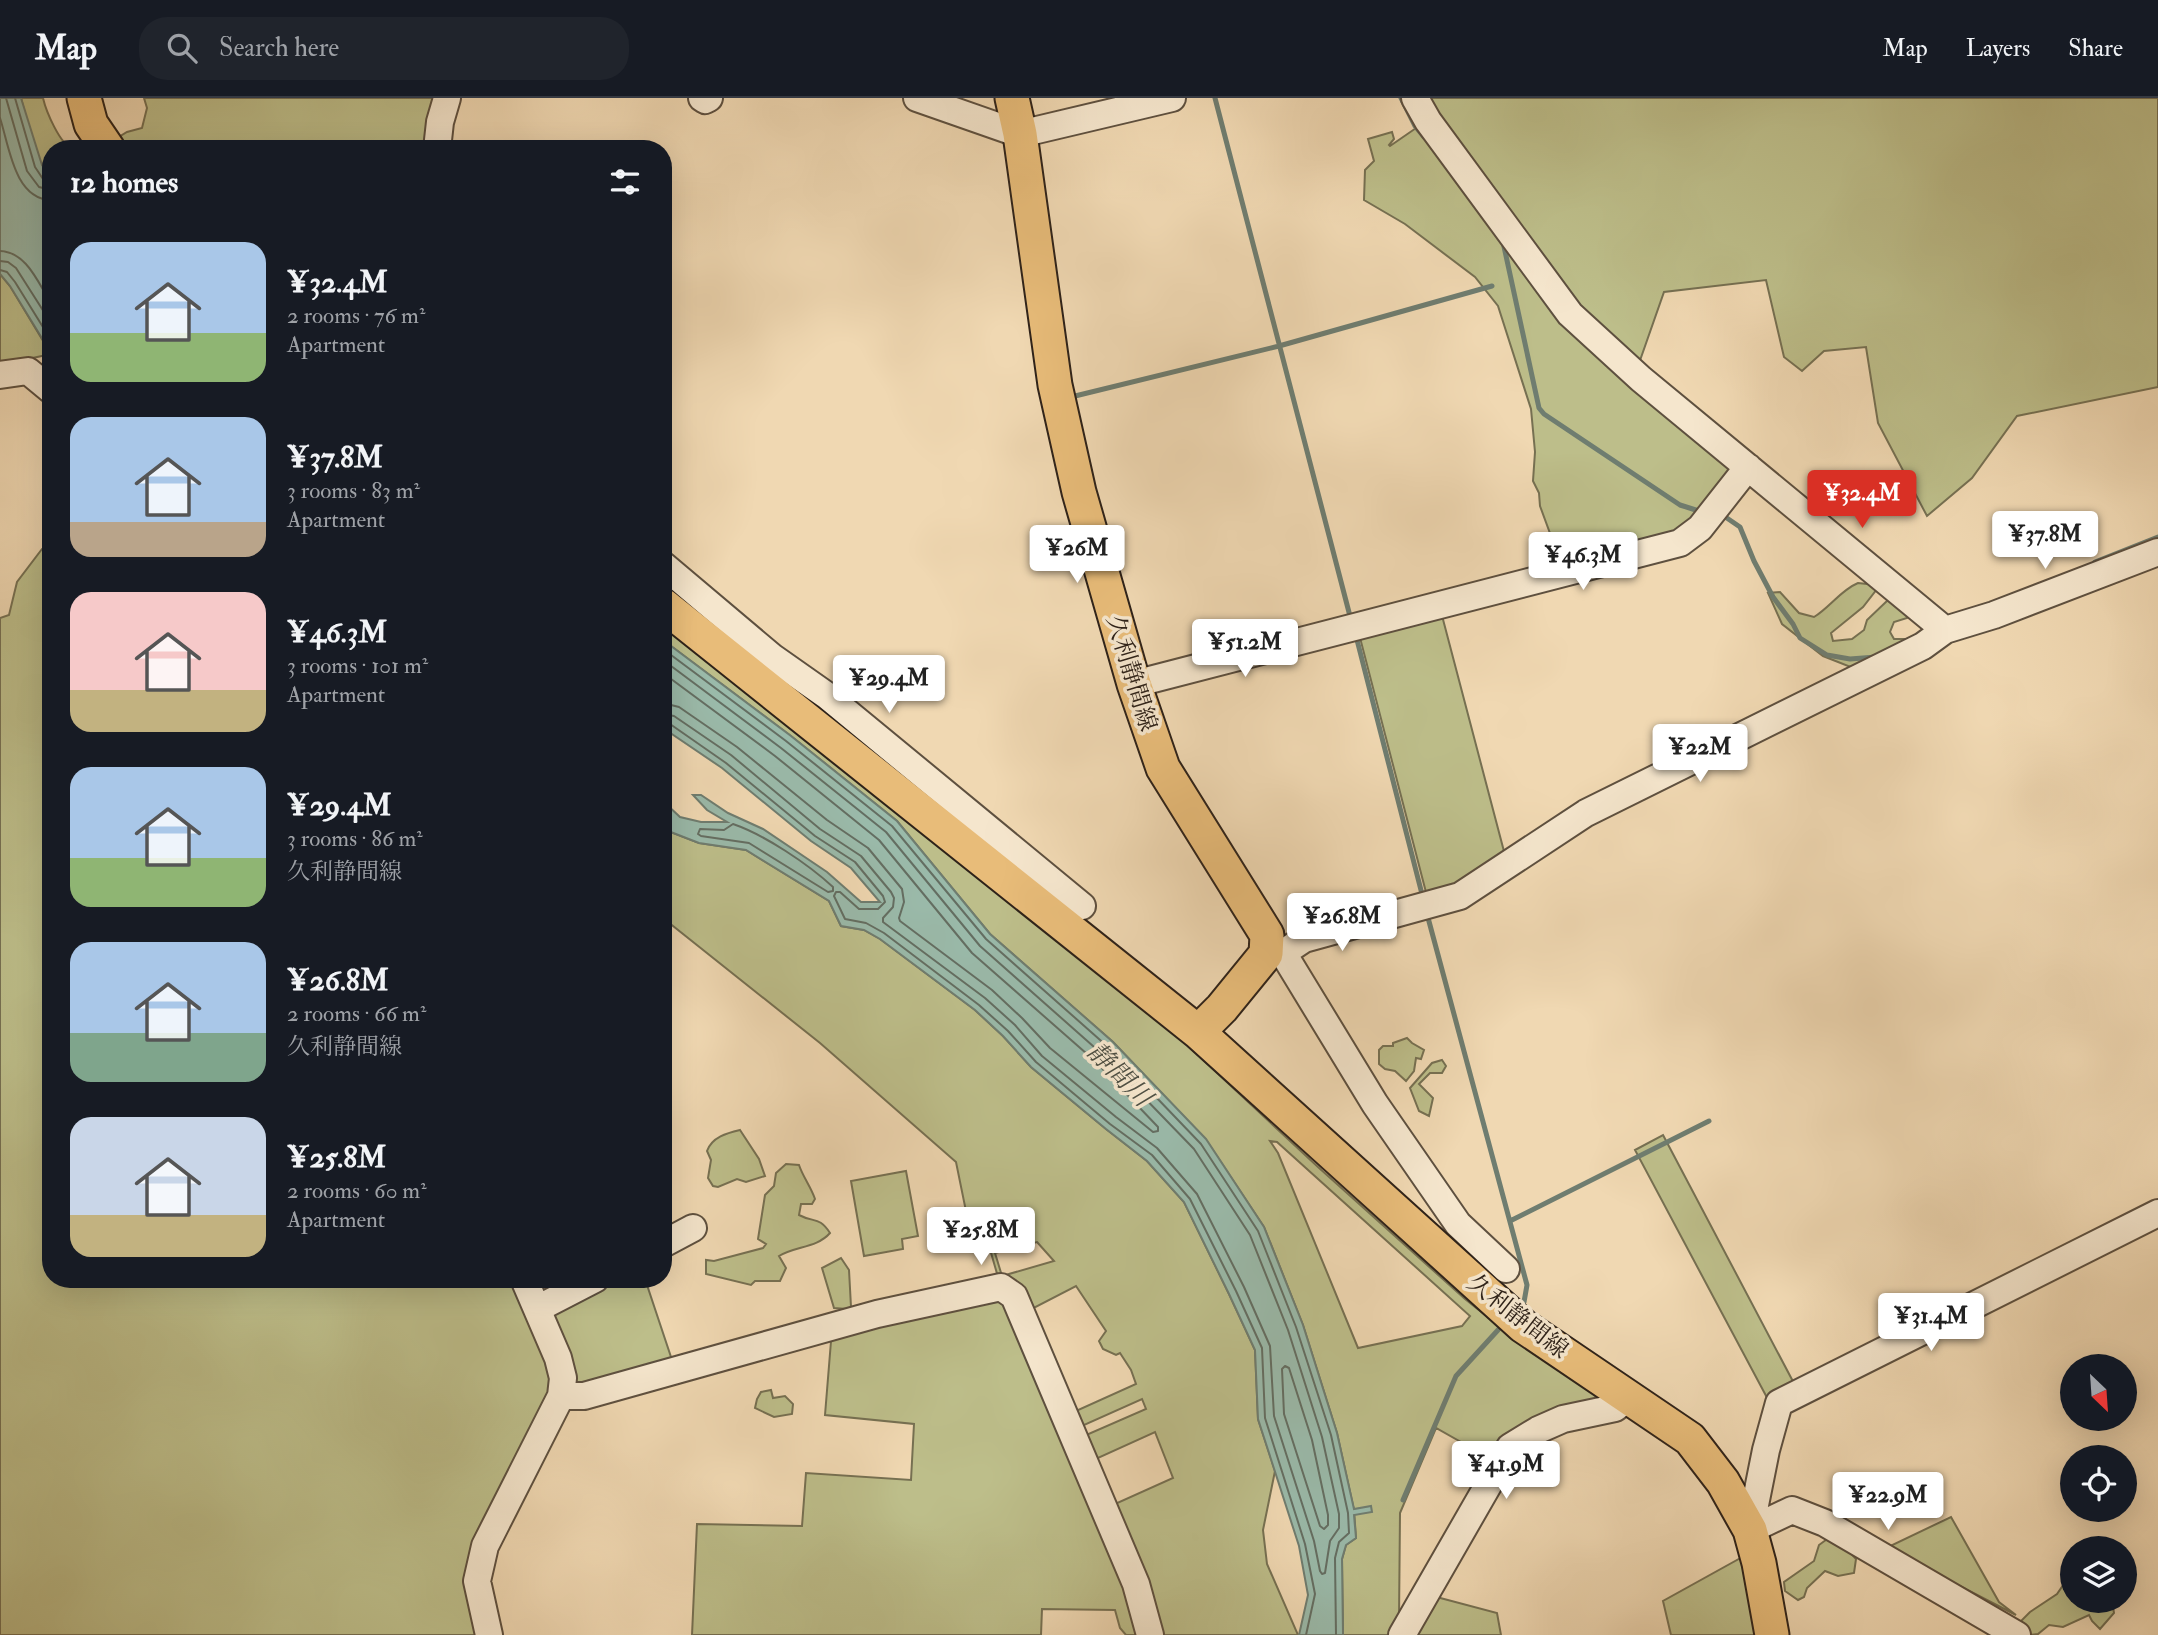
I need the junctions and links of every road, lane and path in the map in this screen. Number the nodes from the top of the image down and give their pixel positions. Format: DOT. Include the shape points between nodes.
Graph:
graph roads {
  1 [pos="85,98"];
  2 [pos="447,98"];
  3 [pos="702,98"];
  4 [pos="709,98"];
  5 [pos="917,98"];
  6 [pos="1012,98"];
  7 [pos="1172,98"];
  8 [pos="1415,98"];
  9 [pos="1020,134"];
  10 [pos="102,140"];
  11 [pos="438,140"];
  12 [pos="0,375"];
  13 [pos="42,383"];
  14 [pos="1748,467"];
  15 [pos="2158,552"];
  16 [pos="672,573"];
  17 [pos="672,612"];
  18 [pos="1945,630"];
  19 [pos="1134,684"];
  20 [pos="1082,906"];
  21 [pos="1275,954"];
  22 [pos="1198,1032"];
  23 [pos="2158,1213"];
  24 [pos="693,1228"];
  25 [pos="672,1239"];
  26 [pos="1506,1269"];
  27 [pos="528,1288"];
  28 [pos="578,1288"];
  29 [pos="537,1309"];
  30 [pos="561,1396"];
  31 [pos="1628,1398"];
  32 [pos="1750,1530"];
  33 [pos="489,1635"];
  34 [pos="1150,1635"];
  35 [pos="1402,1635"];
  36 [pos="1772,1635"];
  37 [pos="2017,1635"];
  1 -- 10 [label="main road" via="91,124"];
  2 -- 11 [label="street"];
  3 -- 4 [label="street"];
  5 -- 9 [label="street"];
  6 -- 9 [label="main road, 久利静間線"];
  7 -- 9 [label="street"];
  8 -- 14 [label="street" via="1570,314"];
  9 -- 19 [label="main road, 久利静間線" via="1055,385 1079,492"];
  12 -- 13 [label="street" via="28,371"];
  14 -- 18 [label="street"];
  14 -- 19 [label="street" via="1700,528 1680,543"];
  15 -- 18 [label="street"];
  16 -- 20 [label="street"];
  17 -- 22 [label="main road, 久利静間線"];
  18 -- 21 [label="street" via="1923,646 1586,813 1460,896 1304,939"];
  19 -- 21 [label="main road, 久利静間線" via="1163,768 1268,935"];
  21 -- 22 [label="main road"];
  21 -- 26 [label="street" via="1458,1224"];
  22 -- 31 [label="main road, 久利静間線" via="1523,1326"];
  23 -- 32 [label="street" via="1779,1403"];
  24 -- 25 [label="street"];
  27 -- 29 [label="street"];
  28 -- 29 [label="street"];
  29 -- 30 [label="street" via="558,1358"];
  30 -- 33 [label="street" via="485,1546 477,1581"];
  30 -- 34 [label="street" via="584,1396 877,1314 1001,1287 1014,1296 1136,1584"];
  31 -- 32 [label="main road, 久利静間線" via="1690,1439 1723,1482"];
  31 -- 35 [label="street" via="1615,1408 1563,1419 1510,1447"];
  32 -- 36 [label="main road, 久利静間線"];
  32 -- 37 [label="street" via="1792,1510 1825,1523"];
}
